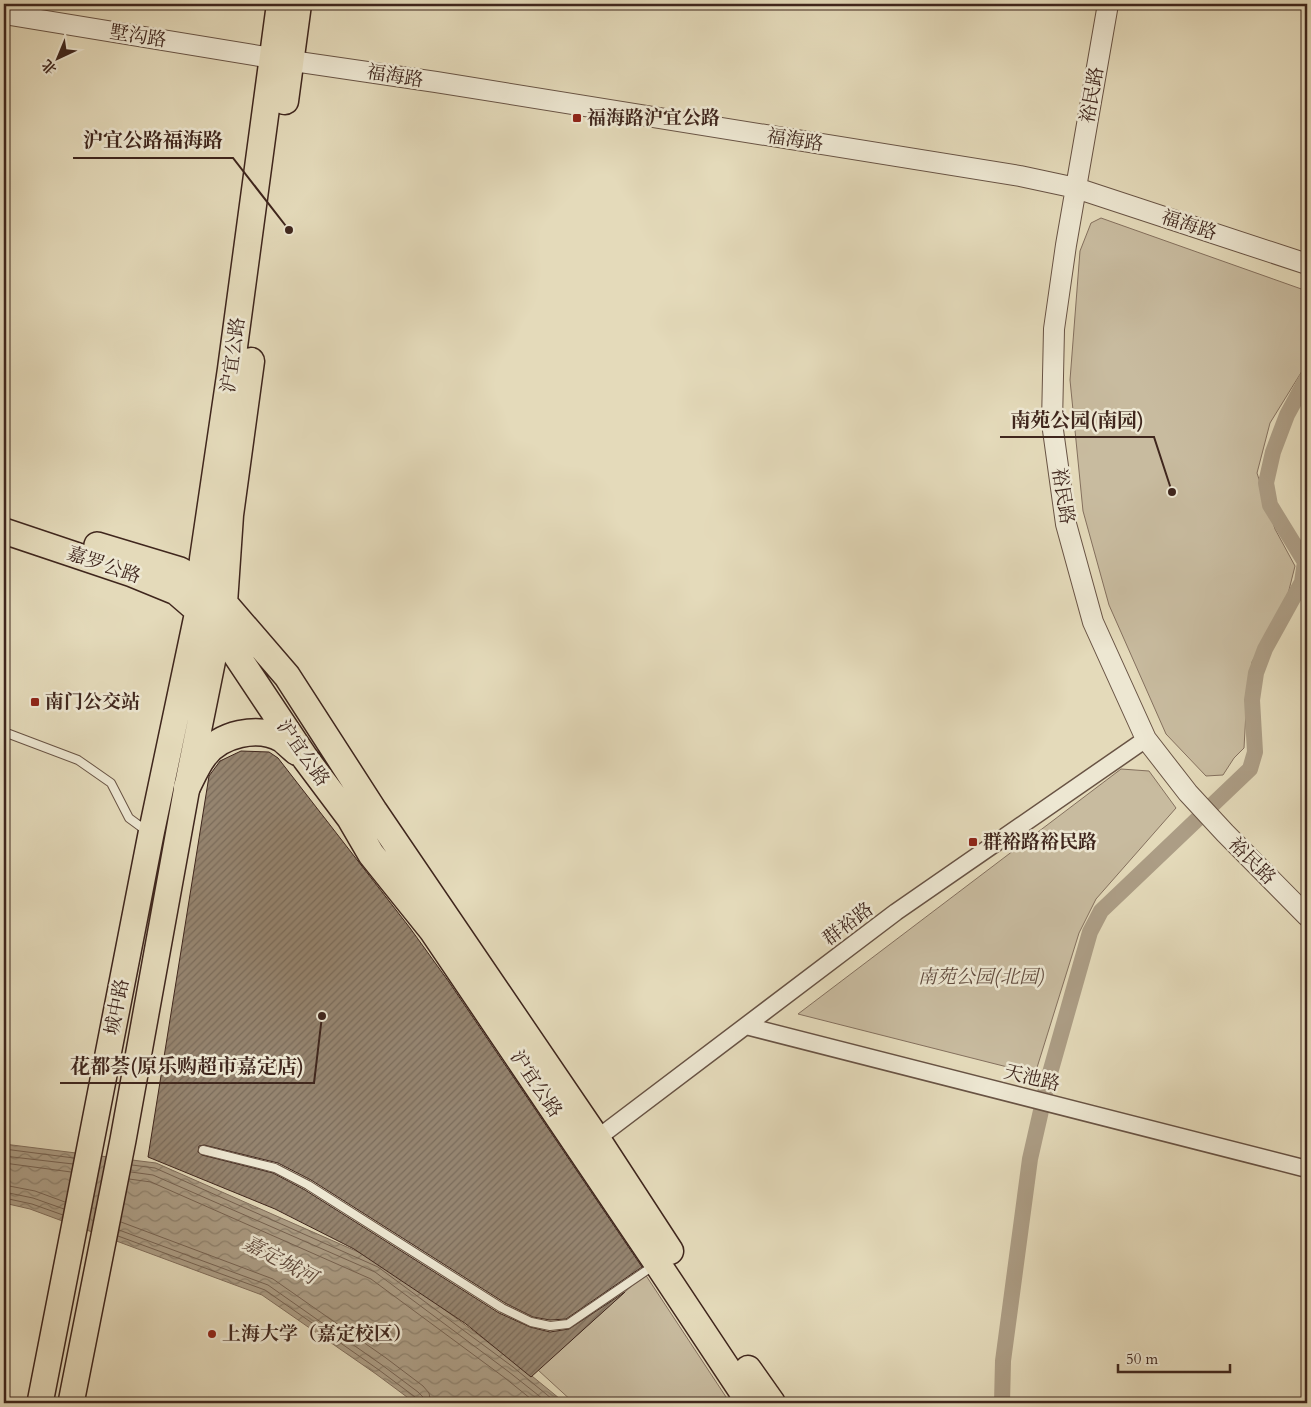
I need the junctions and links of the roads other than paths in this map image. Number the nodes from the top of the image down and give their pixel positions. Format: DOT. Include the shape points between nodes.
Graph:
graph roads {
  1 [pos="280,4"];
  2 [pos="298,4"];
  3 [pos="1108,4"];
  4 [pos="4,14"];
  5 [pos="281,59"];
  6 [pos="1076,188"];
  7 [pos="1307,264"];
  8 [pos="4,516"];
  9 [pos="4,531"];
  10 [pos="202,582"];
  11 [pos="224,603"];
  12 [pos="198,611"];
  13 [pos="219,629"];
  14 [pos="4,732"];
  15 [pos="1146,739"];
  16 [pos="305,758"];
  17 [pos="187,787"];
  18 [pos="151,834"];
  19 [pos="1307,916"];
  20 [pos="746,1026"];
  21 [pos="589,1144"];
  22 [pos="203,1150"];
  23 [pos="1307,1169"];
  24 [pos="657,1263"];
  25 [pos="40,1403"];
  26 [pos="71,1403"];
  27 [pos="750,1403"];
  28 [pos="772,1403"];
  1 -- 5 [label="highway, 沪宜公路"];
  2 -- 5 [label="highway, 沪宜公路"];
  3 -- 6 [label="street, 裕民路"];
  4 -- 5 [label="street, 墅沟路"];
  5 -- 6 [label="street, 福海路" via="1020,176"];
  5 -- 10 [label="highway, 沪宜公路" via="232,360"];
  5 -- 11 [label="highway, 沪宜公路" via="230,516"];
  6 -- 7 [label="street, 福海路"];
  6 -- 15 [label="street, 裕民路" via="1054,329 1052,423 1066,524 1093,622"];
  8 -- 10 [label="main road" via="180,570"];
  9 -- 12 [label="main road, 嘉罗公路" via="176,592"];
  10 -- 11 [label="main road"];
  10 -- 12 [label="highway, 沪宜公路"];
  11 -- 21 [label="highway, 沪宜公路" via="287,676"];
  12 -- 13 [label="highway, 沪宜公路"];
  12 -- 18 [label="main road, 城中路"];
  13 -- 16 [label="highway, 沪宜公路"];
  13 -- 17 [label="main road, 城中路"];
  14 -- 18 [label="lane" via="78,760 111,783 129,818"];
  15 -- 19 [label="street, 裕民路" via="1188,794"];
  15 -- 20 [label="street, 群裕路" via="896,912"];
  16 -- 17 [label="highway" via="282,739 268,734 231,737 214,745 203,757"];
  16 -- 21 [label="highway, 沪宜公路" via="350,818 371,854 432,930"];
  17 -- 26 [label="main road, 城中路" via="103,1248"];
  18 -- 25 [label="main road, 城中路"];
  20 -- 21 [label="street, 群裕路"];
  20 -- 23 [label="street, 天池路"];
  21 -- 24 [label="highway, 沪宜公路"];
  21 -- 28 [label="highway, 沪宜公路"];
  22 -- 24 [label="lane" via="275,1168 308,1185 502,1308 531,1322 550,1326 568,1324"];
  24 -- 27 [label="highway, 沪宜公路"];
}
